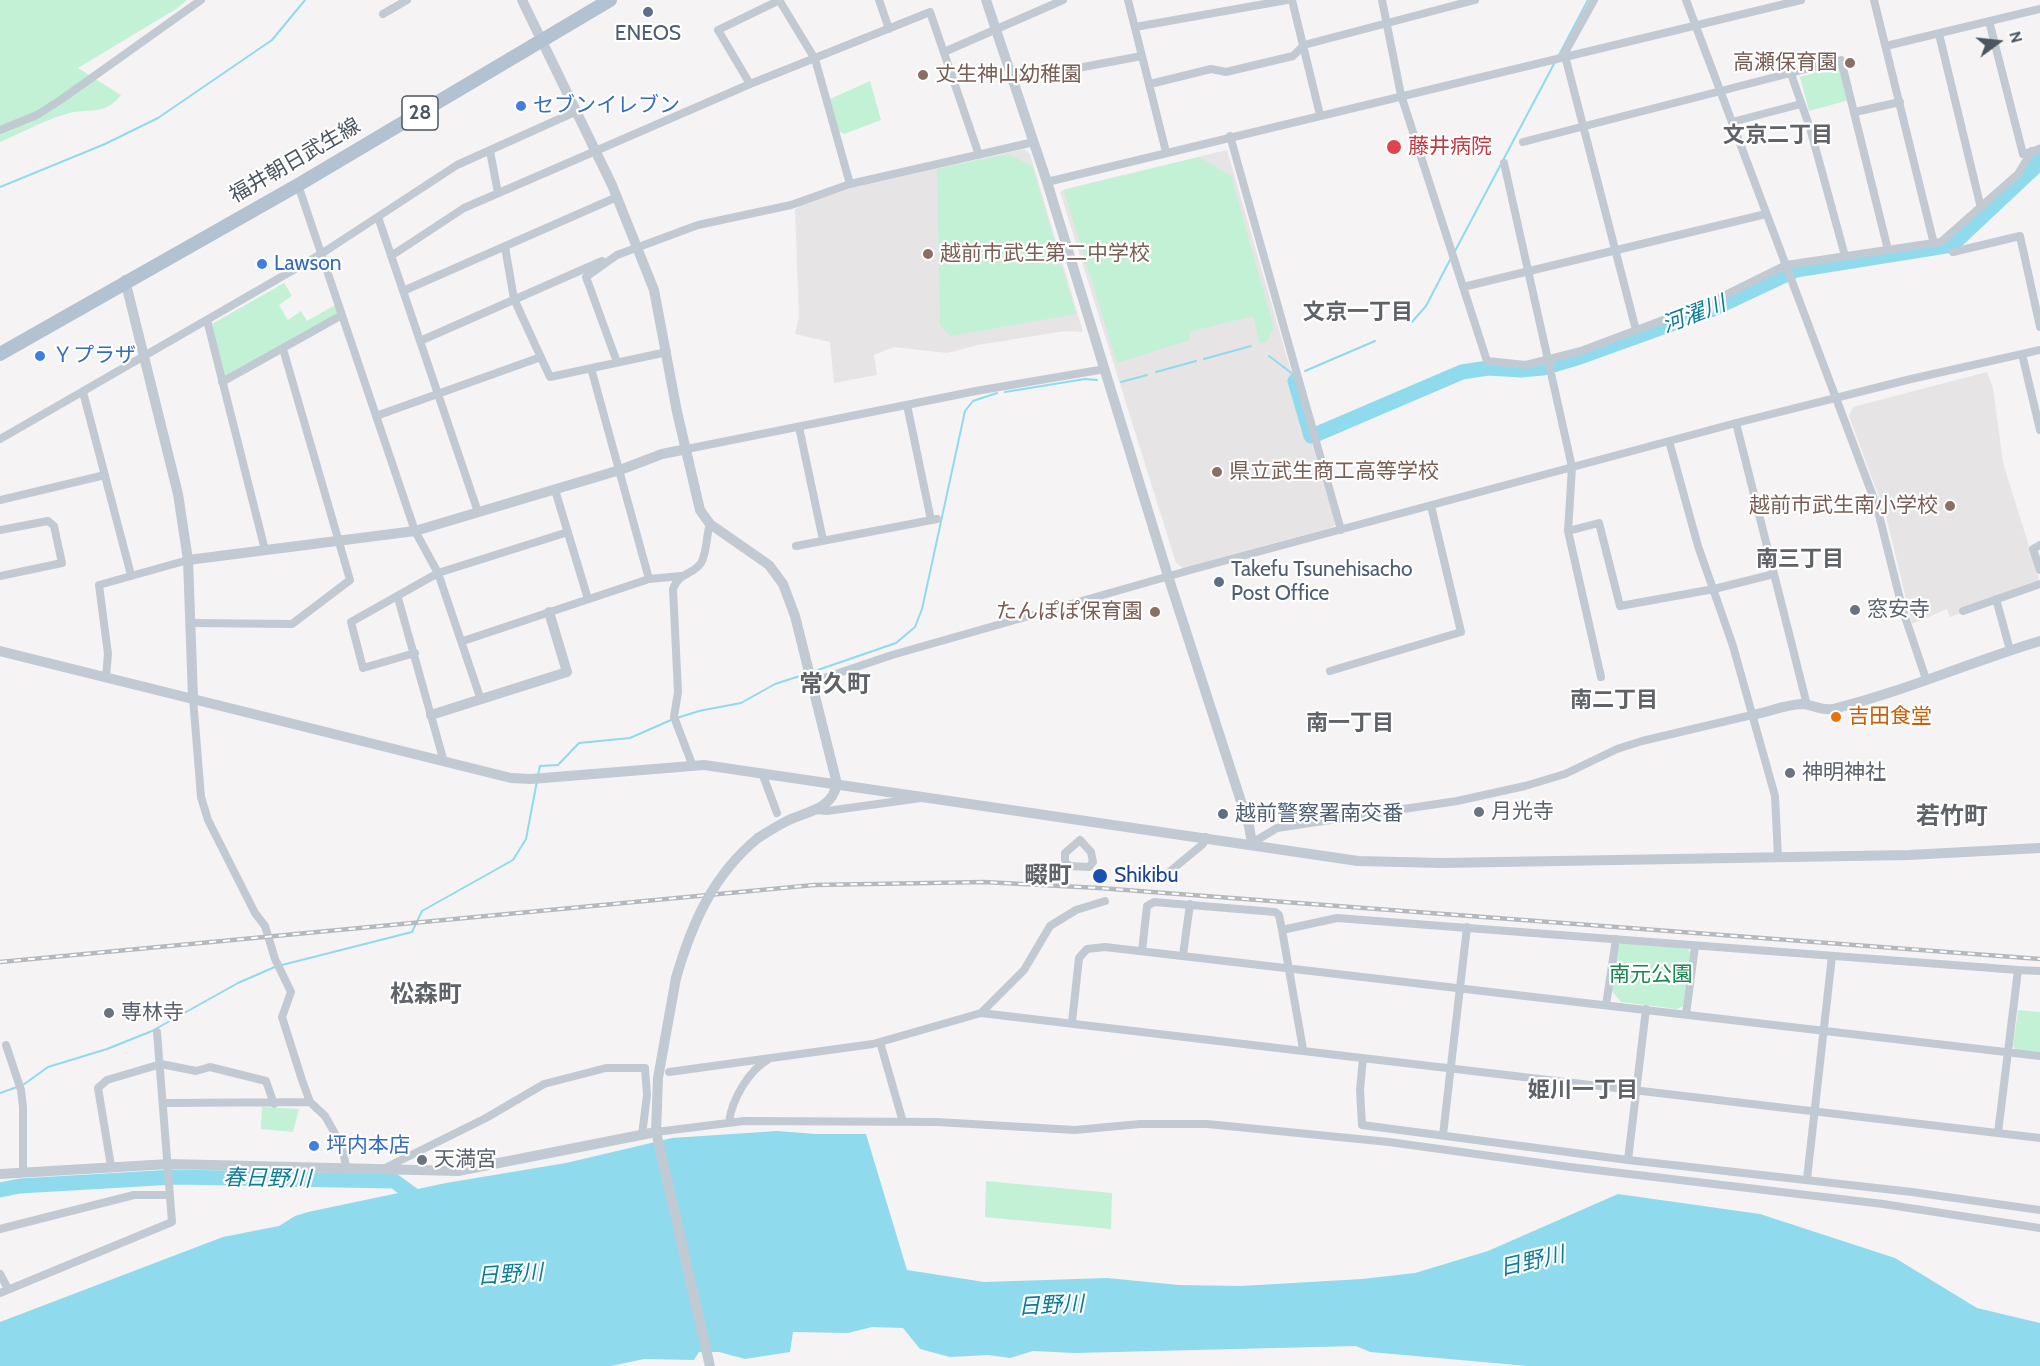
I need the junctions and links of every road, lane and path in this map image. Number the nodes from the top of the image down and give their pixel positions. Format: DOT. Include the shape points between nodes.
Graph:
graph roads {
  1 [pos="201,0"];
  2 [pos="407,0"];
  3 [pos="522,0"];
  4 [pos="610,0"];
  5 [pos="780,0"];
  6 [pos="879,0"];
  7 [pos="986,0"];
  8 [pos="1062,0"];
  9 [pos="1128,0"];
  10 [pos="1287,0"];
  11 [pos="1292,0"];
  12 [pos="1382,0"];
  13 [pos="1594,0"];
  14 [pos="1686,0"];
  15 [pos="1801,0"];
  16 [pos="1874,0"];
  17 [pos="1469,1"];
  18 [pos="2040,9"];
  19 [pos="383,14"];
  20 [pos="1989,21"];
  21 [pos="1388,23"];
  22 [pos="1695,24"];
  23 [pos="1135,27"];
  24 [pos="889,28"];
  25 [pos="996,30"];
  26 [pos="1939,34"];
  27 [pos="541,40"];
  28 [pos="1304,45"];
  29 [pos="1886,46"];
  30 [pos="944,52"];
  31 [pos="1142,56"];
  32 [pos="1564,56"];
  33 [pos="815,59"];
  34 [pos="1791,74"];
  35 [pos="1013,80"];
  36 [pos="750,84"];
  37 [pos="1150,84"];
  38 [pos="1721,92"];
  39 [pos="1401,95"];
  40 [pos="1900,102"];
  41 [pos="1801,104"];
  42 [pos="577,111"];
  43 [pos="1855,112"];
  44 [pos="1320,115"];
  45 [pos="1732,122"];
  46 [pos="1584,126"];
  47 [pos="0,130"];
  48 [pos="1230,136"];
  49 [pos="1523,141"];
  50 [pos="1034,142"];
  51 [pos="595,150"];
  52 [pos="2036,150"];
  53 [pos="490,151"];
  54 [pos="1166,152"];
  55 [pos="979,155"];
  56 [pos="1504,163"];
  57 [pos="1047,182"];
  58 [pos="298,184"];
  59 [pos="850,184"];
  60 [pos="498,193"];
  61 [pos="617,197"];
  62 [pos="1981,208"];
  63 [pos="1766,214"];
  64 [pos="378,217"];
  65 [pos="1934,244"];
  66 [pos="505,247"];
  67 [pos="637,247"];
  68 [pos="1616,250"];
  69 [pos="1888,250"];
  70 [pos="1953,252"];
  71 [pos="321,254"];
  72 [pos="391,256"];
  73 [pos="1845,256"];
  74 [pos="610,258"];
  75 [pos="1786,265"];
  76 [pos="1528,271"];
  77 [pos="126,280"];
  78 [pos="1462,287"];
  79 [pos="403,291"];
  80 [pos="514,299"];
  81 [pos="342,315"];
  82 [pos="207,320"];
  83 [pos="2040,327"];
  84 [pos="1636,330"];
  85 [pos="420,341"];
  86 [pos="283,349"];
  87 [pos="2040,350"];
  88 [pos="667,352"];
  89 [pos="0,354"];
  90 [pos="2022,354"];
  91 [pos="145,355"];
  92 [pos="540,357"];
  93 [pos="1548,361"];
  94 [pos="617,362"];
  95 [pos="591,368"];
  96 [pos="1105,369"];
  97 [pos="222,382"];
  98 [pos="83,392"];
  99 [pos="437,393"];
  100 [pos="1836,398"];
  101 [pos="907,405"];
  102 [pos="376,416"];
  103 [pos="1736,423"];
  104 [pos="800,427"];
  105 [pos="2040,430"];
  106 [pos="0,439"];
  107 [pos="1669,441"];
  108 [pos="687,449"];
  109 [pos="1572,467"];
  110 [pos="620,470"];
  111 [pos="105,475"];
  112 [pos="555,490"];
  113 [pos="0,500"];
  114 [pos="1431,506"];
  115 [pos="478,512"];
  116 [pos="710,524"];
  117 [pos="0,530"];
  118 [pos="1341,530"];
  119 [pos="415,531"];
  120 [pos="1568,531"];
  121 [pos="568,532"];
  122 [pos="823,540"];
  123 [pos="339,541"];
  124 [pos="2040,545"];
  125 [pos="796,546"];
  126 [pos="265,550"];
  127 [pos="188,560"];
  128 [pos="2040,570"];
  129 [pos="438,573"];
  130 [pos="1774,574"];
  131 [pos="131,575"];
  132 [pos="0,576"];
  133 [pos="681,576"];
  134 [pos="1168,576"];
  135 [pos="649,579"];
  136 [pos="2040,584"];
  137 [pos="1714,589"];
  138 [pos="398,598"];
  139 [pos="588,599"];
  140 [pos="1995,599"];
  141 [pos="1963,610"];
  142 [pos="549,612"];
  143 [pos="191,623"];
  144 [pos="463,641"];
  145 [pos="2040,641"];
  146 [pos="2010,650"];
  147 [pos="0,651"];
  148 [pos="415,653"];
  149 [pos="1330,671"];
  150 [pos="810,676"];
  151 [pos="106,677"];
  152 [pos="1601,677"];
  153 [pos="1926,679"];
  154 [pos="193,699"];
  155 [pos="481,700"];
  156 [pos="1807,705"];
  157 [pos="431,715"];
  158 [pos="1752,715"];
  159 [pos="444,762"];
  160 [pos="692,764"];
  161 [pos="762,773"];
  162 [pos="837,784"];
  163 [pos="927,796"];
  164 [pos="815,810"];
  165 [pos="777,813"];
  166 [pos="1081,819"];
  167 [pos="1206,837"];
  168 [pos="1080,840"];
  169 [pos="1252,843"];
  170 [pos="2040,848"];
  171 [pos="1778,857"];
  172 [pos="1162,878"];
  173 [pos="1105,901"];
  174 [pos="1190,904"];
  175 [pos="1467,927"];
  176 [pos="1282,930"];
  177 [pos="1616,939"];
  178 [pos="1695,946"];
  179 [pos="1142,951"];
  180 [pos="1183,955"];
  181 [pos="1832,956"];
  182 [pos="1288,968"];
  183 [pos="2018,970"];
  184 [pos="2040,971"];
  185 [pos="1460,987"];
  186 [pos="1606,1005"];
  187 [pos="1646,1009"];
  188 [pos="981,1013"];
  189 [pos="1686,1014"];
  190 [pos="1072,1022"];
  191 [pos="1824,1030"];
  192 [pos="157,1032"];
  193 [pos="880,1042"];
  194 [pos="6,1045"];
  195 [pos="1303,1049"];
  196 [pos="2008,1053"];
  197 [pos="775,1056"];
  198 [pos="2040,1056"];
  199 [pos="1363,1058"];
  200 [pos="161,1064"];
  201 [pos="1451,1068"];
  202 [pos="669,1072"];
  203 [pos="1635,1090"];
  204 [pos="310,1102"];
  205 [pos="165,1103"];
  206 [pos="274,1104"];
  207 [pos="1815,1112"];
  208 [pos="729,1122"];
  209 [pos="903,1122"];
  210 [pos="1998,1133"];
  211 [pos="642,1135"];
  212 [pos="657,1135"];
  213 [pos="1443,1135"];
  214 [pos="2040,1138"];
  215 [pos="1628,1160"];
  216 [pos="111,1166"];
  217 [pos="168,1166"];
  218 [pos="346,1167"];
  219 [pos="384,1169"];
  220 [pos="23,1172"];
  221 [pos="0,1174"];
  222 [pos="1807,1179"];
  223 [pos="170,1192"];
  224 [pos="2040,1210"];
  225 [pos="2040,1228"];
  226 [pos="0,1229"];
  227 [pos="0,1274"];
  228 [pos="4,1291"];
  229 [pos="710,1366"];
  1 -- 47 [label="street" via="62,99 37,115"];
  2 -- 19 [label="street"];
  3 -- 27 [label="street"];
  4 -- 27 [label="main road, 福井朝日武生線 / 28"];
  5 -- 33 [label="street"];
  5 -- 36 [label="street" via="718,30"];
  6 -- 24 [label="street"];
  7 -- 25 [label="street"];
  8 -- 25 [label="street"];
  9 -- 23 [label="street"];
  10 -- 23 [label="street"];
  11 -- 28 [label="street"];
  12 -- 21 [label="street"];
  13 -- 32 [label="street"];
  14 -- 22 [label="street"];
  15 -- 22 [label="street"];
  16 -- 29 [label="street"];
  17 -- 21 [label="street"];
  18 -- 20 [label="street"];
  20 -- 26 [label="street"];
  20 -- 52 [label="street" via="2023,154"];
  21 -- 28 [label="street"];
  21 -- 39 [label="street"];
  22 -- 32 [label="street"];
  22 -- 38 [label="street"];
  23 -- 31 [label="street"];
  24 -- 30 [label="street" via="930,12"];
  24 -- 33 [label="street"];
  25 -- 30 [label="street"];
  25 -- 35 [label="street"];
  26 -- 29 [label="street"];
  26 -- 62 [label="street"];
  27 -- 42 [label="street"];
  27 -- 58 [label="main road, 福井朝日武生線 / 28"];
  28 -- 37 [label="street" via="1293,56"];
  28 -- 44 [label="street"];
  29 -- 40 [label="street"];
  30 -- 55 [label="street"];
  31 -- 35 [label="street"];
  31 -- 37 [label="street"];
  32 -- 39 [label="street"];
  32 -- 46 [label="street"];
  33 -- 36 [label="street"];
  33 -- 59 [label="street"];
  34 -- 38 [label="street"];
  34 -- 41 [label="street"];
  34 -- 43 [label="street" via="1841,60"];
  35 -- 50 [label="street"];
  36 -- 51 [label="street"];
  37 -- 54 [label="street"];
  38 -- 45 [label="street"];
  38 -- 46 [label="street"];
  39 -- 44 [label="street"];
  39 -- 78 [label="street"];
  40 -- 43 [label="street"];
  40 -- 65 [label="street"];
  41 -- 45 [label="street"];
  41 -- 73 [label="street"];
  42 -- 51 [label="street"];
  42 -- 53 [label="street"];
  43 -- 69 [label="street"];
  44 -- 48 [label="street"];
  45 -- 63 [label="street"];
  46 -- 49 [label="street"];
  46 -- 68 [label="street"];
  48 -- 54 [label="street"];
  48 -- 118 [label="street"];
  50 -- 55 [label="street"];
  50 -- 57 [label="street"];
  51 -- 60 [label="street"];
  51 -- 61 [label="street"];
  52 -- 62 [label="street" via="2024,168"];
  53 -- 60 [label="street"];
  53 -- 64 [label="street" via="457,165"];
  54 -- 57 [label="street"];
  55 -- 59 [label="street"];
  56 -- 76 [label="street"];
  57 -- 96 [label="street"];
  58 -- 71 [label="street"];
  58 -- 77 [label="main road, 福井朝日武生線 / 28"];
  59 -- 67 [label="street" via="791,205 698,225"];
  60 -- 72 [label="street" via="464,208"];
  61 -- 66 [label="street"];
  61 -- 67 [label="street"];
  62 -- 65 [label="street" via="1945,240"];
  63 -- 68 [label="street"];
  63 -- 75 [label="street"];
  64 -- 71 [label="street"];
  64 -- 72 [label="street"];
  65 -- 69 [label="street"];
  66 -- 79 [label="street"];
  66 -- 80 [label="street"];
  67 -- 74 [label="street"];
  67 -- 88 [label="street" via="657,299"];
  68 -- 76 [label="street"];
  68 -- 84 [label="street"];
  69 -- 73 [label="street"];
  70 -- 83 [label="street" via="2019,237"];
  71 -- 81 [label="street"];
  71 -- 82 [label="street"];
  72 -- 79 [label="street"];
  73 -- 75 [label="street"];
  74 -- 80 [label="street"];
  74 -- 94 [label="street" via="586,277"];
  75 -- 84 [label="street" via="1719,298"];
  75 -- 100 [label="street"];
  76 -- 78 [label="street"];
  76 -- 93 [label="street"];
  77 -- 89 [label="main road, 福井朝日武生線 / 28"];
  77 -- 91 [label="street"];
  78 -- 93 [label="street" via="1487,361 1526,365"];
  79 -- 85 [label="street"];
  80 -- 85 [label="street"];
  80 -- 92 [label="street"];
  81 -- 86 [label="street"];
  81 -- 102 [label="street"];
  82 -- 91 [label="street"];
  82 -- 97 [label="street"];
  84 -- 93 [label="street"];
  85 -- 99 [label="street"];
  86 -- 97 [label="street"];
  86 -- 123 [label="street"];
  87 -- 90 [label="street"];
  88 -- 94 [label="street"];
  88 -- 108 [label="street"];
  90 -- 100 [label="street"];
  90 -- 105 [label="street"];
  91 -- 98 [label="street"];
  91 -- 127 [label="street" via="174,474"];
  92 -- 95 [label="street" via="550,377"];
  92 -- 99 [label="street"];
  93 -- 109 [label="street"];
  94 -- 95 [label="street"];
  95 -- 110 [label="street"];
  96 -- 101 [label="street"];
  96 -- 134 [label="street"];
  97 -- 126 [label="street"];
  98 -- 106 [label="street"];
  98 -- 111 [label="street"];
  99 -- 102 [label="street"];
  99 -- 115 [label="street"];
  100 -- 103 [label="street"];
  100 -- 153 [label="street" via="1882,522 1903,611"];
  101 -- 104 [label="street"];
  101 -- 122 [label="street" via="934,519"];
  102 -- 119 [label="street"];
  103 -- 107 [label="street"];
  103 -- 130 [label="street"];
  104 -- 108 [label="street"];
  104 -- 122 [label="street"];
  107 -- 109 [label="street"];
  107 -- 137 [label="street" via="1692,529"];
  108 -- 110 [label="street"];
  108 -- 116 [label="street" via="700,510"];
  109 -- 114 [label="street"];
  109 -- 120 [label="street"];
  110 -- 112 [label="street"];
  110 -- 135 [label="street"];
  111 -- 113 [label="street"];
  111 -- 131 [label="street"];
  112 -- 115 [label="street"];
  112 -- 121 [label="street"];
  114 -- 118 [label="street"];
  114 -- 149 [label="street" via="1461,632"];
  115 -- 119 [label="street"];
  116 -- 133 [label="street" via="702,561"];
  116 -- 150 [label="street" via="769,565 783,584"];
  117 -- 132 [label="street" via="48,521 54,526 62,563"];
  118 -- 134 [label="street"];
  119 -- 123 [label="street"];
  119 -- 129 [label="street"];
  120 -- 137 [label="street" via="1599,523 1620,606"];
  120 -- 152 [label="street"];
  121 -- 129 [label="street"];
  121 -- 139 [label="street"];
  122 -- 125 [label="street"];
  123 -- 126 [label="street"];
  123 -- 143 [label="street" via="350,580 292,624"];
  124 -- 128 [label="street" via="2033,549"];
  126 -- 127 [label="street"];
  127 -- 131 [label="street"];
  127 -- 143 [label="street"];
  129 -- 138 [label="street"];
  129 -- 144 [label="street"];
  130 -- 137 [label="street"];
  130 -- 156 [label="street"];
  131 -- 151 [label="street" via="99,585 108,654"];
  133 -- 135 [label="street"];
  133 -- 160 [label="street" via="673,589 678,692 674,717"];
  134 -- 150 [label="street"];
  134 -- 169 [label="street"];
  135 -- 139 [label="street"];
  136 -- 140 [label="street"];
  137 -- 158 [label="street"];
  138 -- 148 [label="street"];
  138 -- 148 [label="street" via="351,622 363,668"];
  139 -- 142 [label="street"];
  140 -- 141 [label="street"];
  140 -- 146 [label="street"];
  142 -- 144 [label="street"];
  142 -- 155 [label="street" via="567,672"];
  143 -- 154 [label="street"];
  144 -- 155 [label="street"];
  145 -- 146 [label="street"];
  146 -- 153 [label="street"];
  147 -- 151 [label="street"];
  148 -- 157 [label="street"];
  150 -- 162 [label="street"];
  151 -- 154 [label="street"];
  153 -- 156 [label="street" via="1830,709"];
  154 -- 159 [label="street"];
  154 -- 204 [label="street" via="201,797 226,858 265,926 291,992 282,1017"];
  155 -- 157 [label="street"];
  156 -- 158 [label="street"];
  157 -- 159 [label="street"];
  158 -- 169 [label="street" via="1625,747 1545,781 1457,801 1277,828"];
  158 -- 171 [label="street" via="1776,804"];
  159 -- 160 [label="street" via="511,777 538,778"];
  160 -- 161 [label="street"];
  161 -- 162 [label="street"];
  161 -- 165 [label="street"];
  162 -- 163 [label="street"];
  162 -- 164 [label="street" via="832,799"];
  163 -- 164 [label="street"];
  163 -- 166 [label="street"];
  164 -- 212 [label="street, bridge" via="758,838 731,863 694,922 676,978 658,1078"];
  166 -- 167 [label="street"];
  166 -- 168 [label="street"];
  167 -- 169 [label="street"];
  167 -- 172 [label="street" via="1203,844"];
  169 -- 171 [label="street" via="1358,861"];
  170 -- 171 [label="street"];
  173 -- 188 [label="street" via="1076,910 1050,926 1024,970"];
  174 -- 176 [label="street" via="1275,912"];
  174 -- 179 [label="street" via="1154,902 1147,906"];
  174 -- 180 [label="street"];
  175 -- 176 [label="street" via="1338,918"];
  175 -- 177 [label="street"];
  175 -- 185 [label="street"];
  176 -- 182 [label="street"];
  177 -- 178 [label="street"];
  177 -- 186 [label="street"];
  178 -- 181 [label="street"];
  178 -- 189 [label="street"];
  179 -- 180 [label="street"];
  179 -- 190 [label="street" via="1105,947 1082,952"];
  180 -- 182 [label="street"];
  181 -- 183 [label="street"];
  181 -- 191 [label="street"];
  182 -- 185 [label="street"];
  182 -- 195 [label="street"];
  183 -- 184 [label="street"];
  183 -- 196 [label="street"];
  185 -- 186 [label="street"];
  185 -- 201 [label="street"];
  186 -- 187 [label="street"];
  187 -- 189 [label="street"];
  187 -- 203 [label="street"];
  188 -- 190 [label="street"];
  188 -- 193 [label="street"];
  189 -- 191 [label="street"];
  190 -- 195 [label="street"];
  191 -- 196 [label="street"];
  191 -- 207 [label="street"];
  192 -- 200 [label="street"];
  193 -- 197 [label="street"];
  193 -- 209 [label="street"];
  194 -- 220 [label="street" via="24,1107"];
  195 -- 199 [label="street"];
  196 -- 198 [label="street"];
  196 -- 210 [label="street"];
  197 -- 202 [label="street"];
  197 -- 208 [label="street" via="761,1063 752,1074 731,1107"];
  199 -- 201 [label="street"];
  199 -- 213 [label="street" via="1362,1125"];
  200 -- 205 [label="street"];
  200 -- 206 [label="street" via="196,1071 210,1067 266,1081"];
  200 -- 216 [label="street" via="107,1080 98,1088"];
  201 -- 203 [label="street"];
  201 -- 213 [label="street"];
  203 -- 207 [label="street"];
  203 -- 215 [label="street"];
  204 -- 206 [label="street"];
  204 -- 218 [label="street" via="333,1130"];
  205 -- 206 [label="street"];
  205 -- 217 [label="street"];
  207 -- 210 [label="street"];
  207 -- 222 [label="street"];
  208 -- 209 [label="street"];
  208 -- 212 [label="street"];
  209 -- 225 [label="street" via="1075,1130 1161,1123 1260,1128 1883,1204"];
  210 -- 214 [label="street"];
  211 -- 212 [label="street"];
  211 -- 219 [label="street" via="458,1171"];
  211 -- 219 [label="street" via="647,1095 645,1068 606,1068 544,1084"];
  212 -- 229 [label="street"];
  213 -- 215 [label="street"];
  215 -- 222 [label="street"];
  216 -- 217 [label="street"];
  216 -- 220 [label="street"];
  217 -- 218 [label="street"];
  217 -- 223 [label="street"];
  218 -- 219 [label="street"];
  220 -- 221 [label="street"];
  222 -- 224 [label="street"];
  223 -- 226 [label="street" via="134,1195"];
  223 -- 228 [label="street" via="172,1222"];
  227 -- 228 [label="street"];
}
